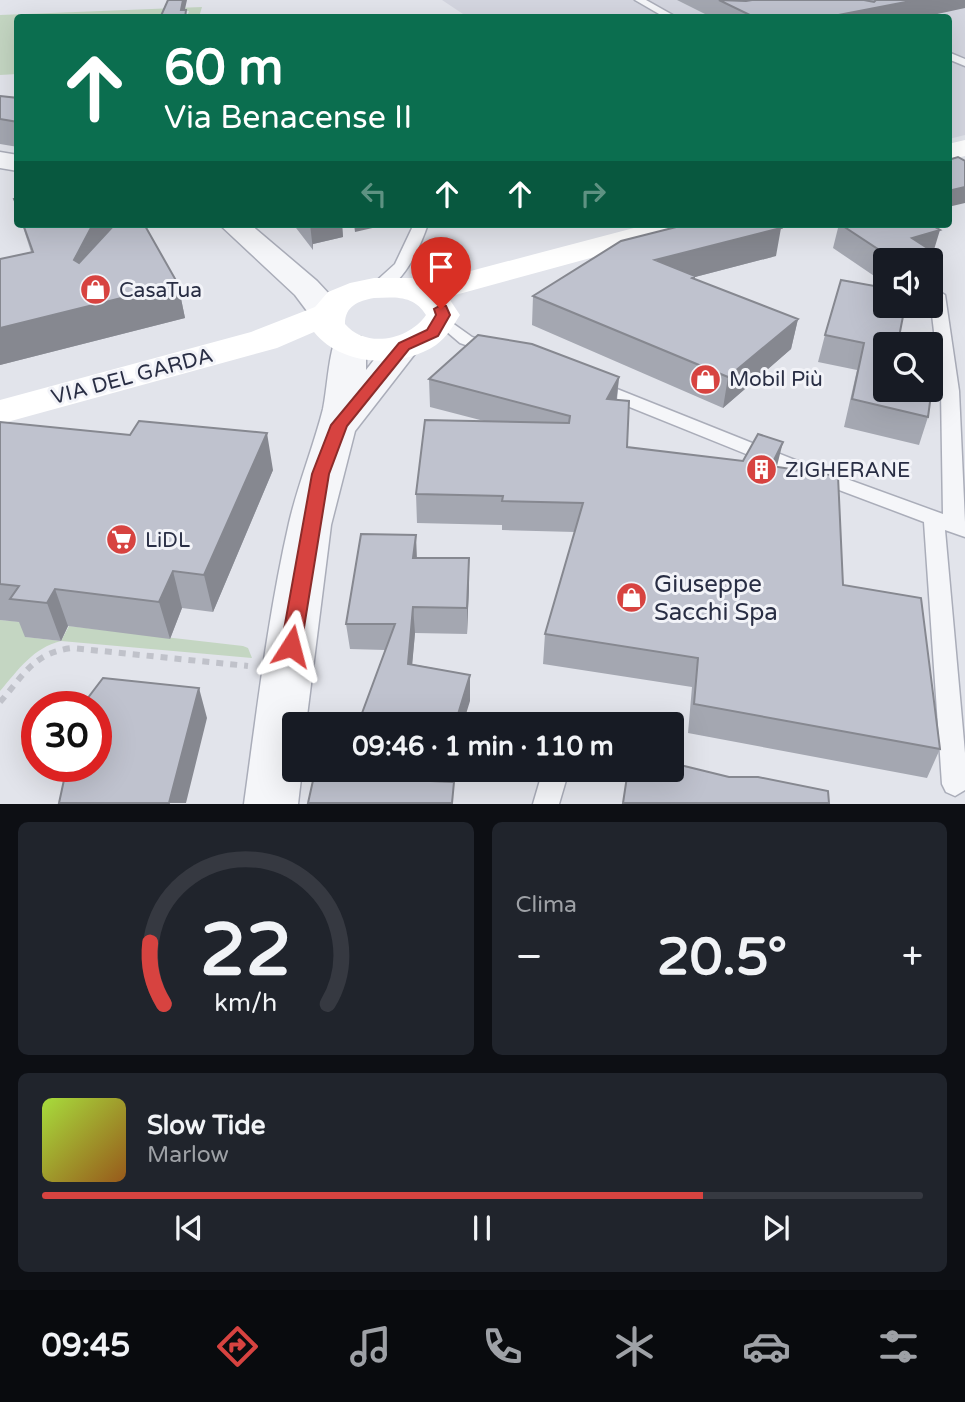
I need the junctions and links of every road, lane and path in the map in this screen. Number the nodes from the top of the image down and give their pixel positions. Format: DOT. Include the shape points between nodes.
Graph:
graph roads {
  1 [pos="639,0"];
  2 [pos="666,14"];
  3 [pos="241,228"];
  4 [pos="418,228"];
  5 [pos="668,228"];
  6 [pos="536,267"];
  7 [pos="361,302"];
  8 [pos="940,318"];
  9 [pos="436,332"];
  10 [pos="505,353"];
  11 [pos="581,381"];
  12 [pos="0,412"];
  13 [pos="339,425"];
  14 [pos="951,524"];
  15 [pos="287,670"];
  16 [pos="0,702"];
  17 [pos="552,782"];
  18 [pos="955,784"];
  19 [pos="271,803"];
  20 [pos="546,803"];
  1 -- 2 [label="lane"];
  3 -- 7 [label="street"];
  4 -- 7 [label="lane"];
  5 -- 6 [label="street, VIA DEL GARDA"];
  6 -- 7 [label="street, VIA DEL GARDA"];
  6 -- 9 [label="street, VIA DEL GARDA"];
  7 -- 9 [label="street" via="433,299"];
  7 -- 9 [label="street" via="376,349"];
  7 -- 12 [label="street, VIA DEL GARDA" via="264,340"];
  7 -- 13 [label="street"];
  8 -- 14 [label="lane" via="954,456"];
  9 -- 10 [label="lane"];
  9 -- 13 [label="street"];
  11 -- 14 [label="lane"];
  13 -- 15 [label="street" via="310,524"];
  14 -- 18 [label="lane"];
  15 -- 16 [label="path" via="54,649 37,659"];
  15 -- 19 [label="street"];
  17 -- 20 [label="lane"];
}
